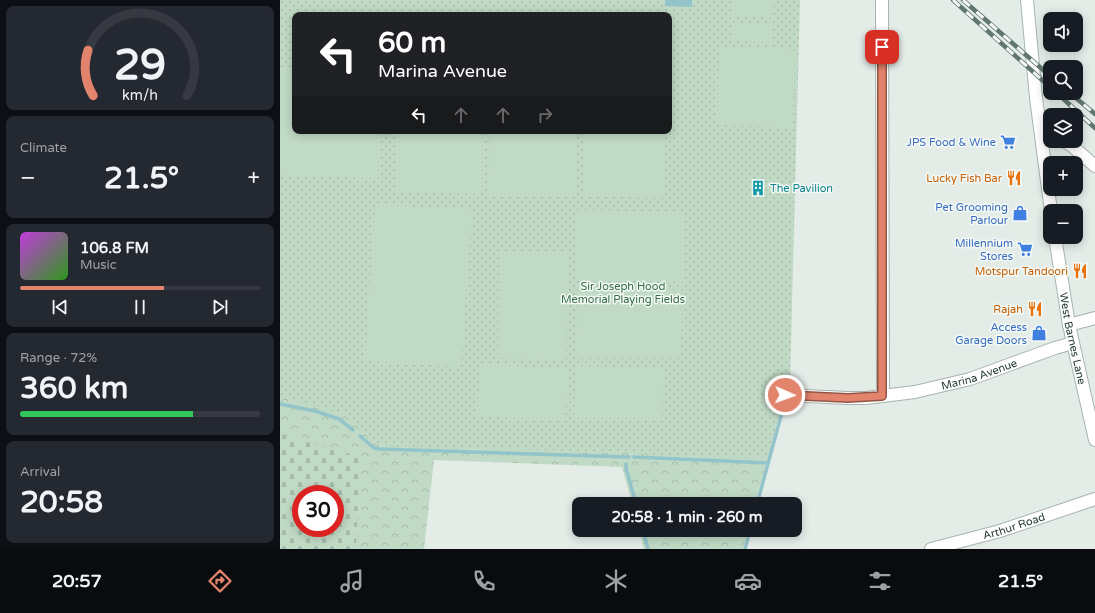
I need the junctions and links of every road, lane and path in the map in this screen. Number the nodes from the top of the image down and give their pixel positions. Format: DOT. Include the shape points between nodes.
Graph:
graph roads {
  1 [pos="882,0"];
  2 [pos="1027,0"];
  3 [pos="1043,128"];
  4 [pos="1046,148"];
  5 [pos="1074,148"];
  6 [pos="1095,166"];
  7 [pos="1050,204"];
  8 [pos="1056,244"];
  9 [pos="1095,318"];
  10 [pos="1069,325"];
  11 [pos="1073,343"];
  12 [pos="785,395"];
  13 [pos="882,396"];
  14 [pos="1095,440"];
  15 [pos="1095,499"];
  16 [pos="931,549"];
  1 -- 13 [label="street"];
  2 -- 3 [label="street" via="1036,98"];
  4 -- 7 [label="street"];
  5 -- 6 [label="street"];
  8 -- 10 [label="street, West Barnes Lane"];
  9 -- 10 [label="street"];
  10 -- 11 [label="street, West Barnes Lane"];
  11 -- 13 [label="street, Marina Avenue" via="970,379 915,392"];
  11 -- 14 [label="street, West Barnes Lane"];
  12 -- 13 [label="street, Marina Avenue" via="848,398"];
  15 -- 16 [label="street, Arthur Road"];
}
